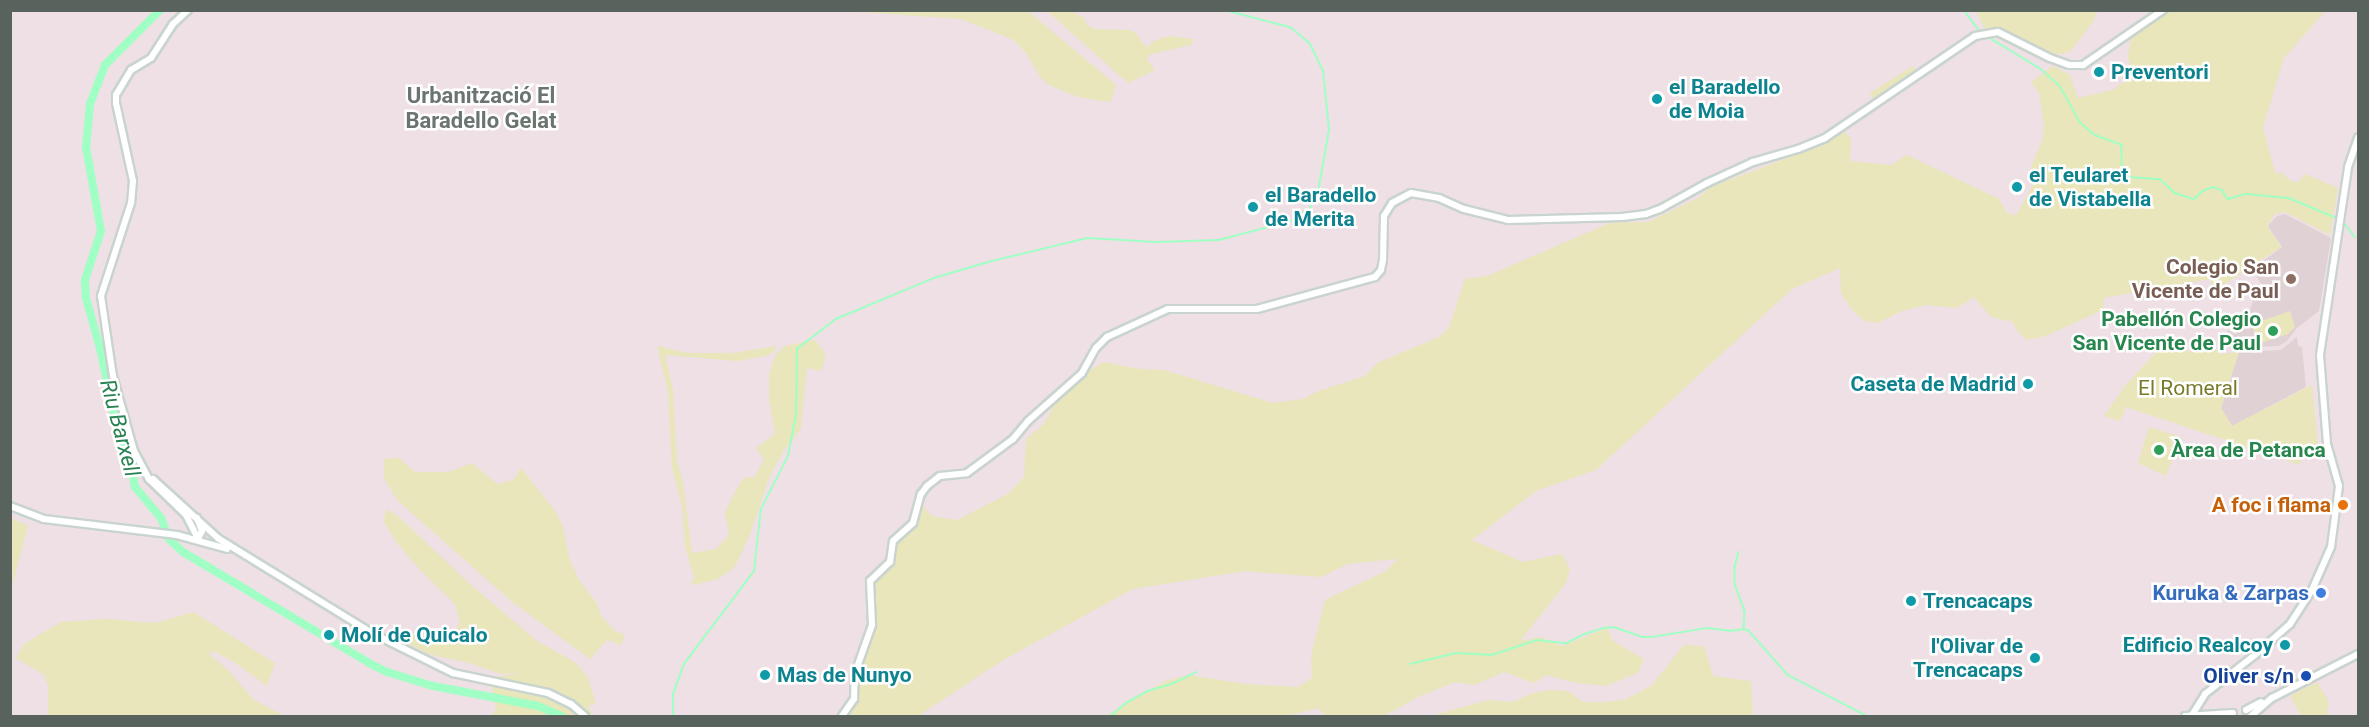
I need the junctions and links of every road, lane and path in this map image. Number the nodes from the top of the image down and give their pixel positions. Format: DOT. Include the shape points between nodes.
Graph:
graph roads {
  1 [pos="188,10"];
  2 [pos="2163,10"];
  3 [pos="2358,138"];
  4 [pos="146,472"];
  5 [pos="10,506"];
  6 [pos="188,518"];
  7 [pos="197,518"];
  8 [pos="177,536"];
  9 [pos="198,539"];
  10 [pos="247,558"];
  11 [pos="2358,654"];
  12 [pos="2201,699"];
  13 [pos="2203,713"];
  14 [pos="2249,714"];
  15 [pos="2232,715"];
  16 [pos="2188,716"];
  17 [pos="585,717"];
  18 [pos="842,717"];
  1 -- 4 [label="street" via="173,24 151,58 131,70 116,103 134,181 131,203 101,296 126,428"];
  2 -- 18 [label="street" via="2084,65 2062,63 1998,32 1975,36 1825,138 1753,162 1646,214 1509,220 1411,193 1392,203 1384,216 1383,260 1375,277 1257,309 1168,309 1107,337 1082,373 1028,420 1013,439 967,473 945,474 921,494 913,523 893,541 890,562 870,581 872,625 855,673 854,699"];
  3 -- 12 [label="street" via="2348,167 2319,364 2326,444 2339,486 2331,547 2315,584 2290,624"];
  4 -- 6 [label="street" via="156,488"];
  4 -- 7 [label="street"];
  5 -- 8 [label="street" via="44,519"];
  6 -- 8 [label="street" via="187,528"];
  6 -- 9 [label="street"];
  7 -- 9 [label="street" via="202,531"];
  7 -- 10 [label="street"];
  8 -- 9 [label="street"];
  9 -- 10 [label="street"];
  10 -- 17 [label="street" via="415,656 468,677 548,693 571,704"];
  11 -- 14 [label="street" via="2264,699"];
  12 -- 13 [label="street"];
  12 -- 16 [label="street"];
  13 -- 15 [label="street"];
  13 -- 16 [label="street"];
  14 -- 15 [label="street" via="2238,710"];
}
